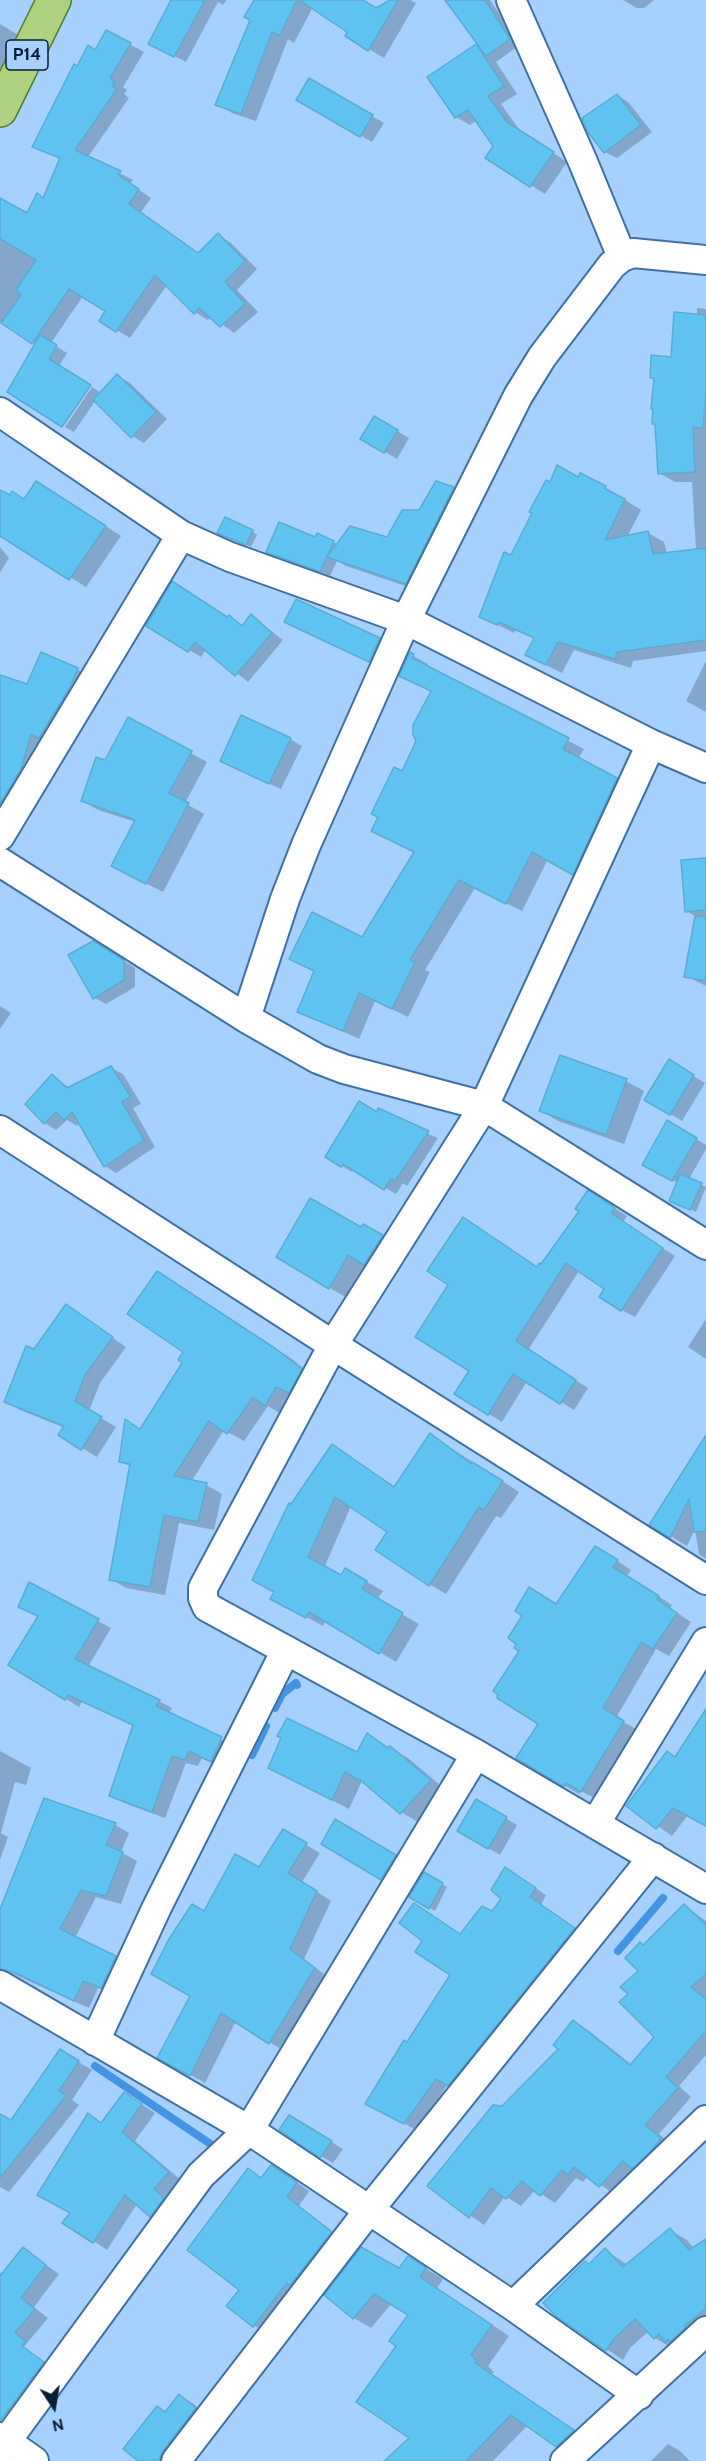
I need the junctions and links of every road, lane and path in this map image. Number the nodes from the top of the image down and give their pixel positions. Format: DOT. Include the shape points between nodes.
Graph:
graph roads {
  1 [pos="54,0"];
  2 [pos="511,0"];
  3 [pos="0,111"];
  4 [pos="622,257"];
  5 [pos="706,260"];
  6 [pos="0,412"];
  7 [pos="181,535"];
  8 [pos="406,620"];
  9 [pos="651,744"];
  10 [pos="706,768"];
  11 [pos="0,836"];
  12 [pos="0,862"];
  13 [pos="246,1018"];
  14 [pos="484,1106"];
  15 [pos="0,1130"];
  16 [pos="706,1245"];
  17 [pos="333,1345"];
  18 [pos="706,1580"];
  19 [pos="706,1642"];
  20 [pos="286,1650"];
  21 [pos="476,1754"];
  22 [pos="595,1824"];
  23 [pos="653,1857"];
  24 [pos="706,1889"];
  25 [pos="0,1985"];
  26 [pos="95,2041"];
  27 [pos="706,2120"];
  28 [pos="249,2130"];
  29 [pos="369,2211"];
  30 [pos="513,2306"];
  31 [pos="706,2331"];
  32 [pos="639,2395"];
  33 [pos="2,2443"];
  34 [pos="34,2461"];
  35 [pos="176,2461"];
  36 [pos="565,2461"];
  1 -- 3 [label="main road, P14"];
  2 -- 4 [label="street"];
  4 -- 5 [label="street" via="633,253"];
  4 -- 8 [label="street" via="542,357 518,396"];
  6 -- 7 [label="street"];
  7 -- 8 [label="street" via="230,557"];
  7 -- 11 [label="street"];
  8 -- 9 [label="street"];
  8 -- 13 [label="street" via="306,845"];
  9 -- 10 [label="street"];
  9 -- 14 [label="street"];
  12 -- 13 [label="street"];
  13 -- 14 [label="street" via="318,1059 344,1069"];
  14 -- 16 [label="street"];
  14 -- 17 [label="street"];
  15 -- 17 [label="street"];
  17 -- 18 [label="street"];
  17 -- 20 [label="street" via="203,1588 207,1607"];
  19 -- 22 [label="street"];
  20 -- 21 [label="street"];
  20 -- 26 [label="street" via="157,1907"];
  21 -- 22 [label="street"];
  21 -- 28 [label="street"];
  22 -- 23 [label="street"];
  23 -- 24 [label="street"];
  23 -- 29 [label="street"];
  25 -- 26 [label="street"];
  26 -- 28 [label="street"];
  27 -- 30 [label="street"];
  28 -- 29 [label="street"];
  28 -- 33 [label="street" via="201,2175"];
  29 -- 30 [label="street"];
  29 -- 35 [label="street"];
  30 -- 32 [label="street"];
  31 -- 32 [label="street"];
  32 -- 36 [label="street"];
  33 -- 34 [label="street"];
}
